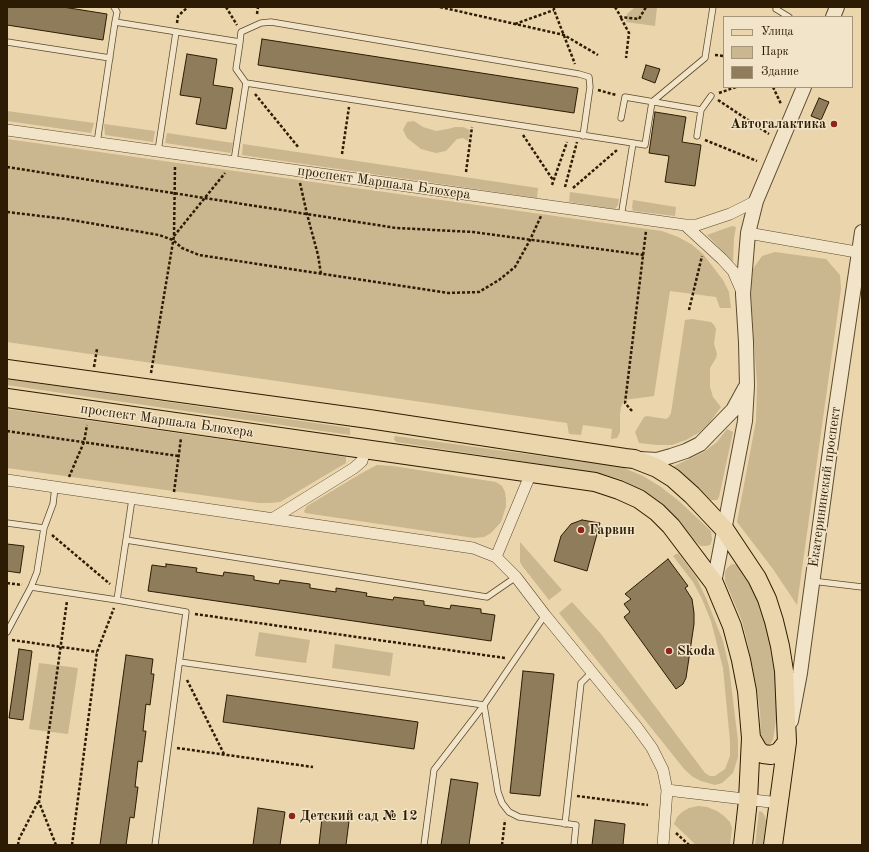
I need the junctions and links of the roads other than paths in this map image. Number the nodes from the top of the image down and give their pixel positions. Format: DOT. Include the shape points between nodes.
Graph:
graph roads {
  1 [pos="114,7"];
  2 [pos="713,7"];
  3 [pos="777,7"];
  4 [pos="787,16"];
  5 [pos="115,22"];
  6 [pos="176,32"];
  7 [pos="7,42"];
  8 [pos="240,42"];
  9 [pos="110,58"];
  10 [pos="246,83"];
  11 [pos="804,88"];
  12 [pos="711,96"];
  13 [pos="652,102"];
  14 [pos="701,110"];
  15 [pos="621,118"];
  16 [pos="7,130"];
  17 [pos="581,136"];
  18 [pos="697,136"];
  19 [pos="97,143"];
  20 [pos="633,143"];
  21 [pos="158,151"];
  22 [pos="234,162"];
  23 [pos="756,201"];
  24 [pos="621,217"];
  25 [pos="685,225"];
  26 [pos="862,232"];
  27 [pos="748,234"];
  28 [pos="860,253"];
  29 [pos="743,294"];
  30 [pos="7,369"];
  31 [pos="747,386"];
  32 [pos="7,398"];
  33 [pos="369,419"];
  34 [pos="365,449"];
  35 [pos="634,459"];
  36 [pos="531,473"];
  37 [pos="7,480"];
  38 [pos="60,488"];
  39 [pos="132,499"];
  40 [pos="272,519"];
  41 [pos="7,523"];
  42 [pos="44,528"];
  43 [pos="725,530"];
  44 [pos="126,540"];
  45 [pos="496,556"];
  46 [pos="516,577"];
  47 [pos="812,581"];
  48 [pos="714,583"];
  49 [pos="31,587"];
  50 [pos="862,587"];
  51 [pos="117,600"];
  52 [pos="545,615"];
  53 [pos="7,632"];
  54 [pos="180,662"];
  55 [pos="592,672"];
  56 [pos="484,705"];
  57 [pos="751,738"];
  58 [pos="787,742"];
  59 [pos="667,790"];
  60 [pos="748,800"];
  61 [pos="779,804"];
  62 [pos="565,824"];
  63 [pos="155,845"];
  64 [pos="424,845"];
  65 [pos="574,845"];
  66 [pos="663,845"];
  67 [pos="743,845"];
  68 [pos="773,845"];
  1 -- 5 [label="lane" via="117,12"];
  2 -- 13 [label="lane" via="705,58"];
  3 -- 4 [label="lane" via="776,10"];
  5 -- 6 [label="lane"];
  5 -- 9 [label="lane"];
  6 -- 8 [label="lane"];
  6 -- 21 [label="lane"];
  7 -- 9 [label="lane"];
  8 -- 10 [label="lane" via="236,69"];
  8 -- 17 [label="lane" via="241,32 261,23 271,22 579,74 588,77 590,87"];
  9 -- 19 [label="lane"];
  10 -- 17 [label="lane"];
  10 -- 22 [label="lane"];
  11 -- 23 [label="street"];
  12 -- 14 [label="lane"];
  13 -- 14 [label="lane"];
  13 -- 15 [label="lane" via="625,98"];
  13 -- 20 [label="lane" via="645,145"];
  14 -- 18 [label="lane"];
  16 -- 19 [label="street, проспект Маршала Блюхера"];
  17 -- 20 [label="lane"];
  19 -- 21 [label="street, проспект Маршала Блюхера"];
  20 -- 24 [label="lane"];
  21 -- 22 [label="street, проспект Маршала Блюхера"];
  22 -- 24 [label="street, проспект Маршала Блюхера"];
  23 -- 25 [label="street, проспект Маршала Блюхера" via="730,214 698,225"];
  23 -- 27 [label="street"];
  24 -- 25 [label="street, проспект Маршала Блюхера"];
  25 -- 29 [label="street" via="733,271"];
  26 -- 28 [label="street, Екатерининский проспект"];
  27 -- 28 [label="street"];
  27 -- 29 [label="street"];
  28 -- 47 [label="street, Екатерининский проспект"];
  29 -- 31 [label="street"];
  30 -- 33 [label="main road"];
  31 -- 35 [label="street" via="733,410 700,444 686,452 657,460"];
  31 -- 43 [label="street" via="745,421"];
  32 -- 34 [label="main road, проспект Маршала Блюхера"];
  33 -- 34 [label="main road"];
  33 -- 35 [label="main road"];
  34 -- 36 [label="main road, проспект Маршала Блюхера"];
  34 -- 40 [label="street" via="362,461 354,468"];
  35 -- 43 [label="main road" via="673,478"];
  36 -- 45 [label="street"];
  36 -- 48 [label="main road, проспект Маршала Блюхера" via="595,482 639,499 671,526"];
  37 -- 38 [label="street"];
  38 -- 39 [label="street"];
  38 -- 42 [label="lane"];
  39 -- 40 [label="street"];
  39 -- 44 [label="lane"];
  40 -- 45 [label="street" via="473,548"];
  41 -- 42 [label="lane"];
  42 -- 49 [label="lane" via="37,572"];
  43 -- 48 [label="street"];
  43 -- 58 [label="main road" via="757,578 774,622 784,672"];
  44 -- 46 [label="lane" via="487,597"];
  44 -- 51 [label="lane"];
  45 -- 46 [label="street"];
  46 -- 52 [label="street"];
  47 -- 50 [label="lane"];
  47 -- 58 [label="street, Екатерининский проспект" via="800,673"];
  48 -- 57 [label="main road, проспект Маршала Блюхера" via="732,626 741,660 747,691"];
  49 -- 51 [label="lane"];
  49 -- 53 [label="lane"];
  51 -- 54 [label="lane" via="186,612"];
  52 -- 55 [label="street"];
  52 -- 56 [label="lane"];
  54 -- 56 [label="lane"];
  54 -- 63 [label="lane"];
  55 -- 59 [label="street" via="652,748 663,770"];
  55 -- 62 [label="lane" via="581,683"];
  56 -- 62 [label="lane" via="502,803 509,812 519,817"];
  56 -- 64 [label="lane" via="434,770"];
  57 -- 58 [label="main road" via="758,750 771,755 779,752"];
  57 -- 60 [label="main road, проспект Маршала Блюхера"];
  58 -- 61 [label="main road"];
  59 -- 60 [label="street"];
  59 -- 66 [label="street"];
  60 -- 61 [label="street"];
  60 -- 67 [label="main road, проспект Маршала Блюхера"];
  61 -- 68 [label="main road"];
  62 -- 65 [label="lane" via="576,826"];
}
